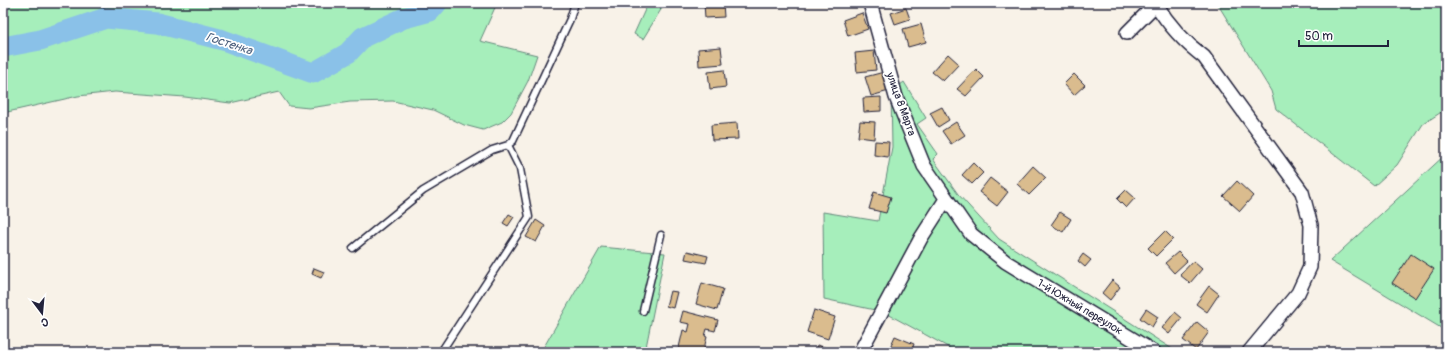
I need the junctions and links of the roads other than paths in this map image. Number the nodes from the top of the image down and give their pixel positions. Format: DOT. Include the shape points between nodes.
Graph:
graph roads {
  1 [pos="575,3"];
  2 [pos="870,3"];
  3 [pos="1127,33"];
  4 [pos="508,145"];
  5 [pos="946,199"];
  6 [pos="661,235"];
  7 [pos="353,248"];
  8 [pos="1006,262"];
  9 [pos="643,311"];
  10 [pos="441,352"];
  11 [pos="860,352"];
  12 [pos="1154,352"];
  13 [pos="1249,352"];
  1 -- 4 [label="lane" via="570,19 513,140"];
  2 -- 5 [label="street, улица 8 Марта" via="896,97 924,166"];
  3 -- 13 [label="street" via="1156,4 1166,22 1189,46 1204,57 1302,192 1311,225 1310,267 1298,293"];
  4 -- 7 [label="lane" via="492,150 422,190"];
  4 -- 10 [label="lane" via="520,168 529,217"];
  5 -- 8 [label="street, улица 8 Марта" via="971,234"];
  5 -- 11 [label="street" via="921,238"];
  6 -- 9 [label="lane"];
  8 -- 12 [label="street, 1-й Южный переулок"];
}
